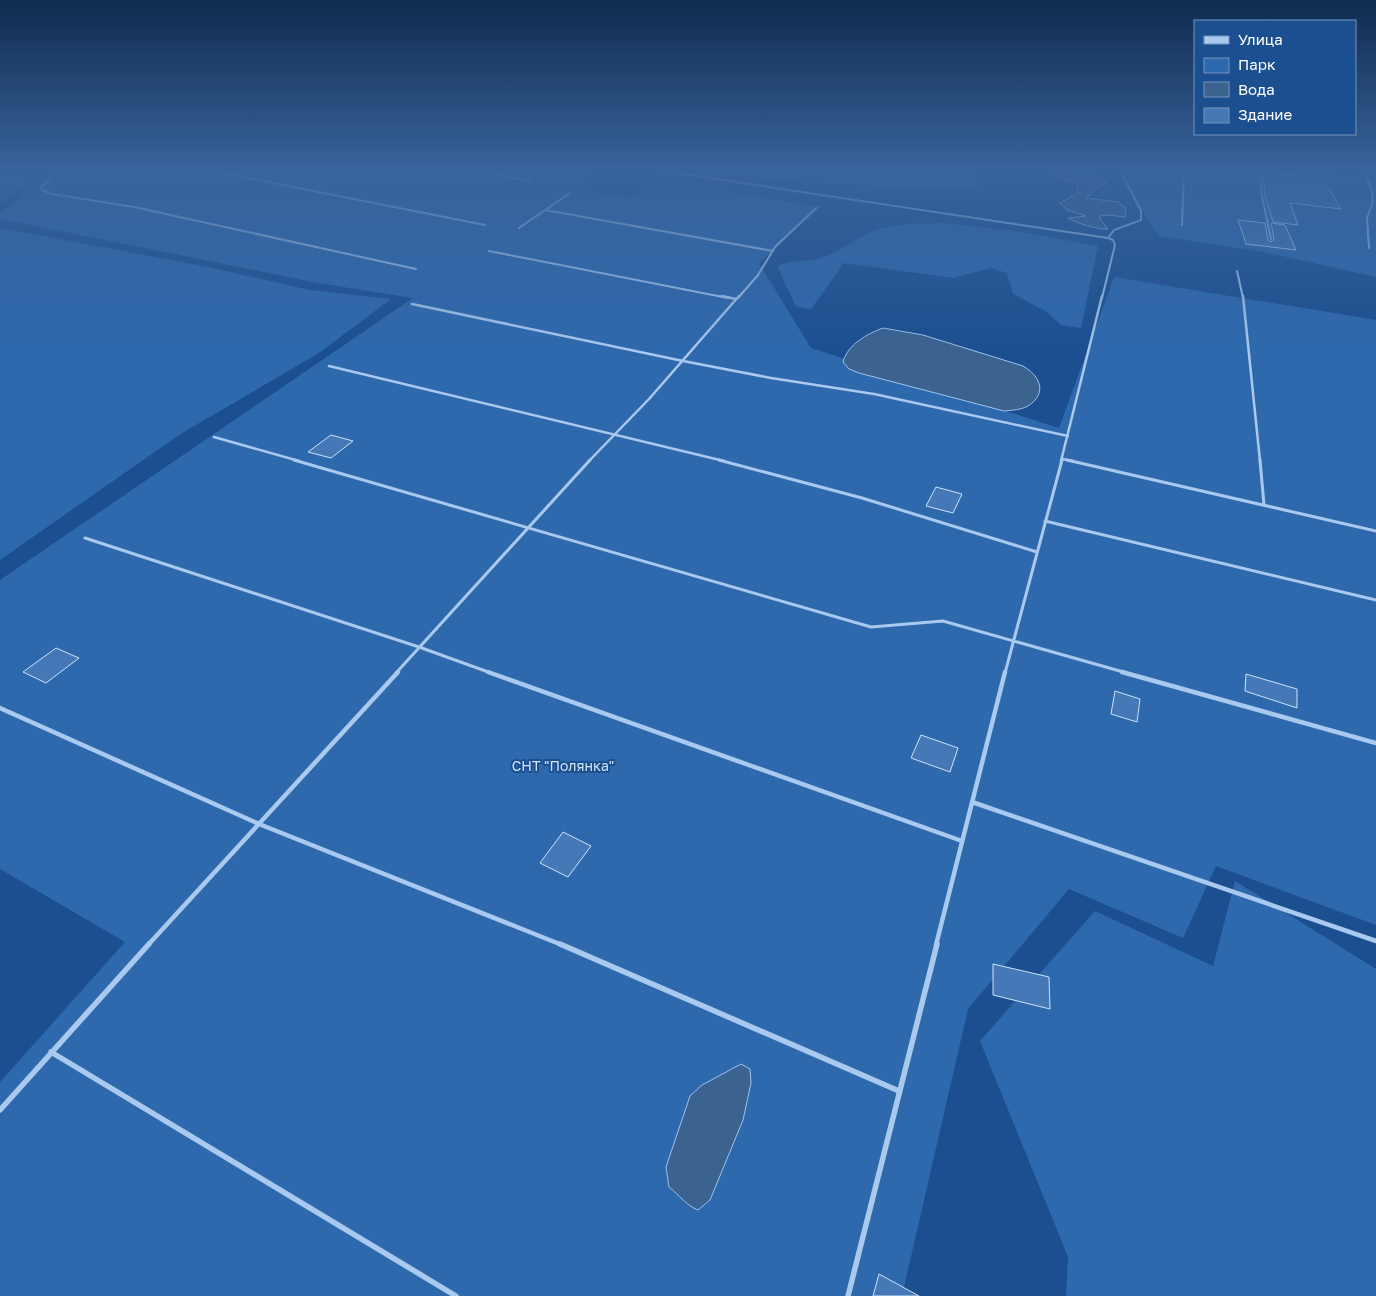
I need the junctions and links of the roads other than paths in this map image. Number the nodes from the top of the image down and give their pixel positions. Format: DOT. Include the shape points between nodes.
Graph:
graph roads {
  1 [pos="238,230"];
  2 [pos="662,230"];
  3 [pos="793,230"];
  4 [pos="1058,230"];
  5 [pos="1114,230"];
  6 [pos="1269,230"];
  7 [pos="1367,230"];
  8 [pos="1108,238"];
  9 [pos="1271,239"];
  10 [pos="1368,248"];
  11 [pos="773,250"];
  12 [pos="489,251"];
  13 [pos="416,269"];
  14 [pos="1237,271"];
  15 [pos="736,300"];
  16 [pos="412,304"];
  17 [pos="683,361"];
  18 [pos="329,366"];
  19 [pos="613,435"];
  20 [pos="1068,436"];
  21 [pos="214,438"];
  22 [pos="1062,459"];
  23 [pos="1264,505"];
  24 [pos="1045,521"];
  25 [pos="529,528"];
  26 [pos="1376,531"];
  27 [pos="85,538"];
  28 [pos="1037,552"];
  29 [pos="1376,600"];
  30 [pos="1013,641"];
  31 [pos="419,647"];
  32 [pos="0,708"];
  33 [pos="1376,743"];
  34 [pos="972,802"];
  35 [pos="259,824"];
  36 [pos="962,841"];
  37 [pos="1376,941"];
  38 [pos="51,1052"];
  39 [pos="899,1090"];
  40 [pos="0,1110"];
  41 [pos="456,1296"];
  42 [pos="848,1296"];
  1 -- 13 [label="lane"];
  2 -- 11 [label="lane"];
  3 -- 11 [label="lane"];
  4 -- 8 [label="lane"];
  5 -- 8 [label="lane"];
  6 -- 9 [label="lane"];
  7 -- 10 [label="lane"];
  8 -- 20 [label="lane" via="1115,245"];
  11 -- 15 [label="lane" via="762,263 758,275"];
  12 -- 15 [label="lane"];
  14 -- 23 [label="lane" via="1245,307"];
  15 -- 17 [label="lane"];
  16 -- 17 [label="lane"];
  17 -- 19 [label="lane"];
  17 -- 20 [label="lane" via="912,402"];
  18 -- 19 [label="lane"];
  19 -- 25 [label="lane"];
  19 -- 28 [label="lane" via="814,485 948,522"];
  20 -- 22 [label="lane"];
  21 -- 25 [label="lane"];
  22 -- 23 [label="lane"];
  22 -- 24 [label="lane"];
  23 -- 26 [label="lane"];
  24 -- 28 [label="lane"];
  24 -- 29 [label="lane"];
  25 -- 30 [label="lane" via="871,627 943,621"];
  25 -- 31 [label="lane"];
  27 -- 31 [label="lane"];
  28 -- 30 [label="lane"];
  30 -- 33 [label="lane"];
  30 -- 34 [label="lane"];
  31 -- 35 [label="lane"];
  31 -- 36 [label="lane"];
  32 -- 35 [label="lane"];
  34 -- 36 [label="lane"];
  34 -- 37 [label="lane"];
  35 -- 38 [label="lane"];
  35 -- 39 [label="lane" via="541,936"];
  36 -- 39 [label="lane"];
  38 -- 40 [label="lane"];
  38 -- 41 [label="lane"];
  39 -- 42 [label="lane"];
}
